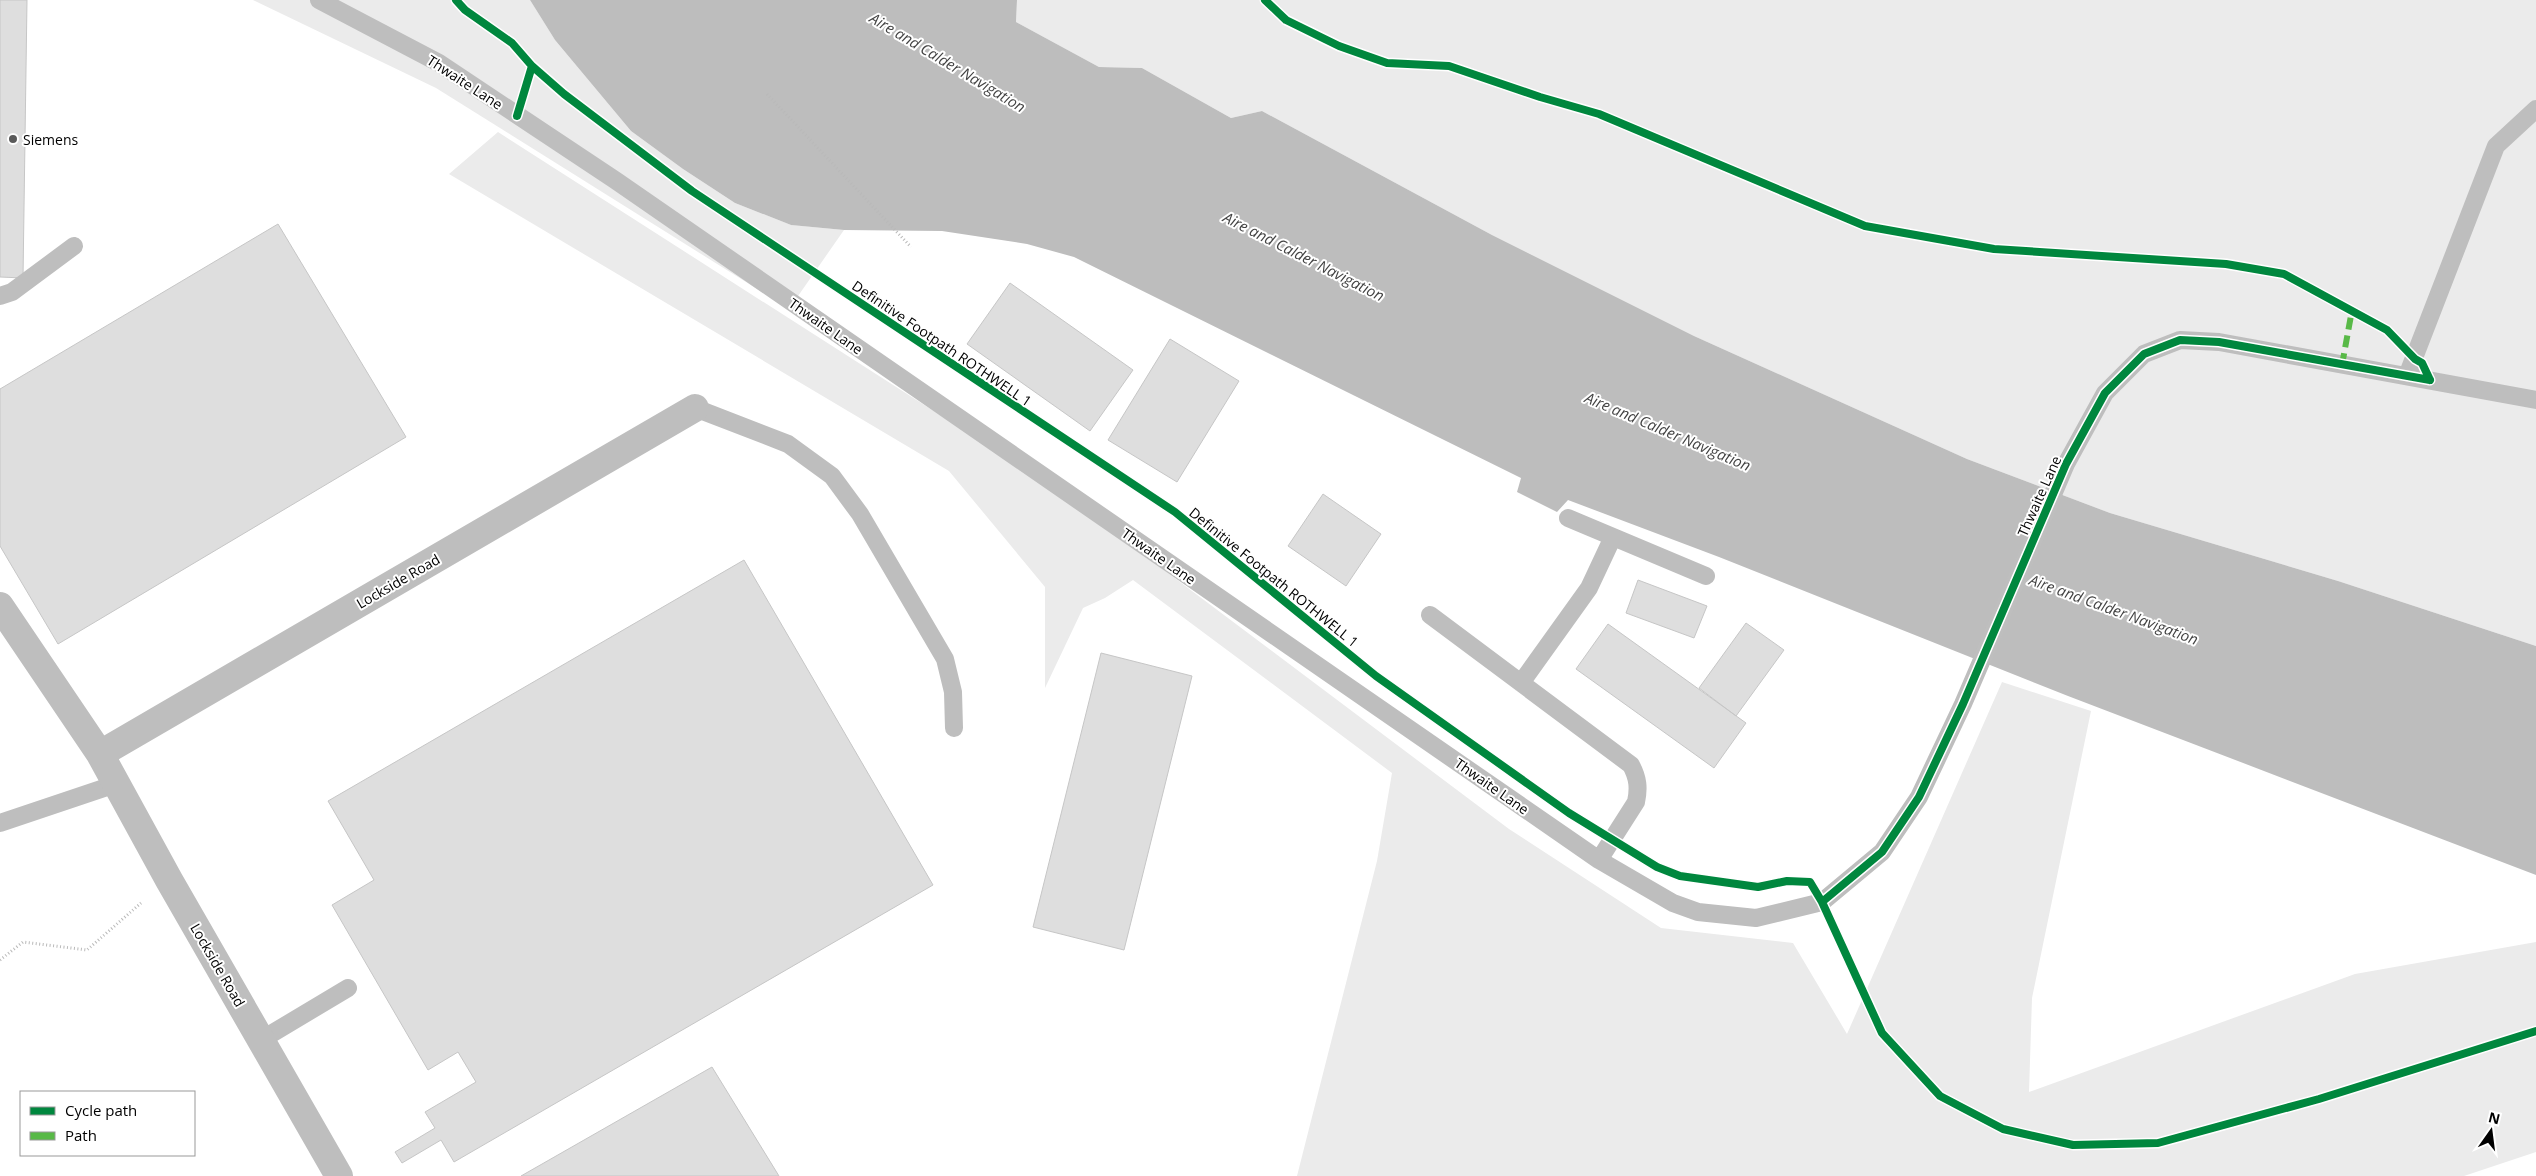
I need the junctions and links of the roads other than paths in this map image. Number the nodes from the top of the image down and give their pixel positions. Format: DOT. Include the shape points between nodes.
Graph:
graph roads {
  1 [pos="319,0"];
  2 [pos="2536,109"];
  3 [pos="74,246"];
  4 [pos="0,296"];
  5 [pos="2407,376"];
  6 [pos="2536,400"];
  7 [pos="696,408"];
  8 [pos="1568,518"];
  9 [pos="1612,539"];
  10 [pos="1706,576"];
  11 [pos="0,606"];
  12 [pos="1430,615"];
  13 [pos="1521,683"];
  14 [pos="954,728"];
  15 [pos="100,754"];
  16 [pos="116,784"];
  17 [pos="0,823"];
  18 [pos="1599,860"];
  19 [pos="348,988"];
  20 [pos="261,1040"];
  21 [pos="339,1176"];
  1 -- 18 [label="lane, Thwaite Lane" via="439,64 607,175"];
  2 -- 5 [label="lane" via="2496,146"];
  3 -- 4 [label="lane" via="12,292"];
  5 -- 6 [label="lane, Thwaite Lane"];
  5 -- 18 [label="lane, Thwaite Lane" via="2219,342 2180,340 2144,354 2105,393 2066,464 1919,798 1882,852 1822,902 1756,918 1698,912 1673,903"];
  7 -- 14 [label="lane" via="788,444 832,476 860,514 945,658 953,692"];
  7 -- 15 [label="street, Lockside Road"];
  8 -- 9 [label="lane"];
  9 -- 10 [label="lane"];
  9 -- 13 [label="lane" via="1589,588"];
  11 -- 15 [label="street, Lockside Road"];
  12 -- 13 [label="lane"];
  13 -- 18 [label="lane" via="1631,765 1637,777 1636,802"];
  15 -- 16 [label="street, Lockside Road"];
  16 -- 17 [label="lane"];
  16 -- 20 [label="street, Lockside Road"];
  19 -- 20 [label="lane"];
  20 -- 21 [label="street, Lockside Road"];
}
